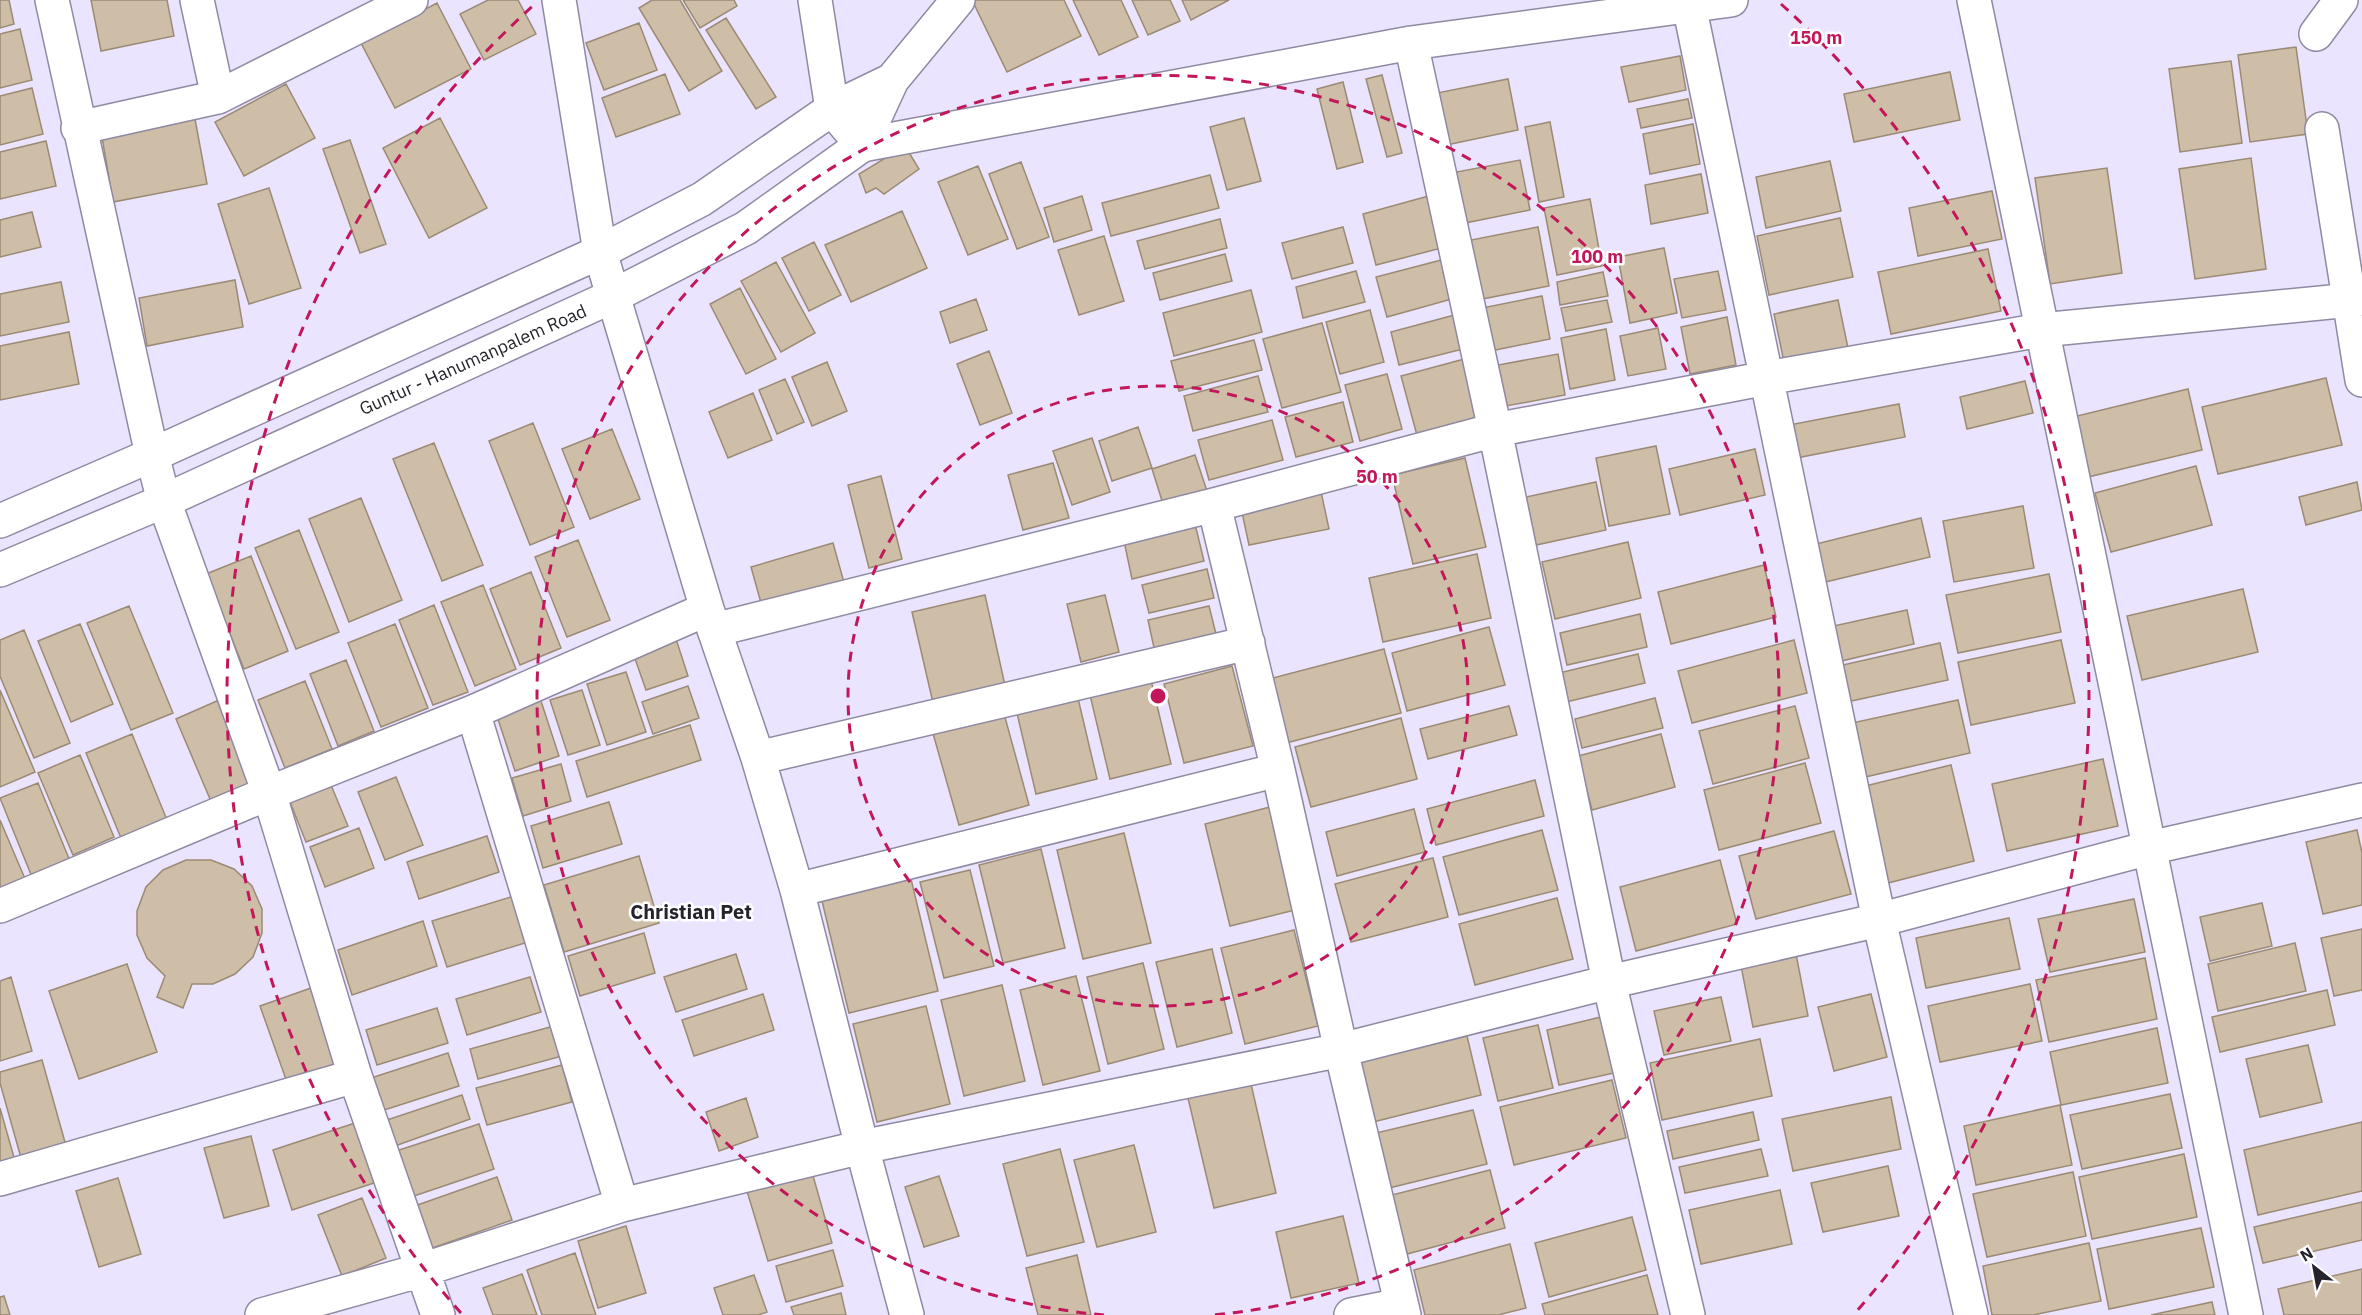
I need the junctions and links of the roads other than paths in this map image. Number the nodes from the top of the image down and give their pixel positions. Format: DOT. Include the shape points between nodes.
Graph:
graph roads {
  1 [pos="52,0"];
  2 [pos="197,0"];
  3 [pos="411,0"];
  4 [pos="558,0"];
  5 [pos="815,0"];
  6 [pos="958,0"];
  7 [pos="1731,0"];
  8 [pos="1974,0"];
  9 [pos="2341,0"];
  10 [pos="1689,5"];
  11 [pos="2316,34"];
  12 [pos="1411,42"];
  13 [pos="892,80"];
  14 [pos="219,97"];
  15 [pos="832,109"];
  16 [pos="78,128"];
  17 [pos="2322,129"];
  18 [pos="862,146"];
  19 [pos="600,252"];
  20 [pos="613,296"];
  21 [pos="2356,300"];
  22 [pos="2041,330"];
  23 [pos="1767,378"];
  24 [pos="2362,380"];
  25 [pos="1495,430"];
  26 [pos="152,455"];
  27 [pos="165,501"];
  28 [pos="1214,505"];
  29 [pos="0,521"];
  30 [pos="0,570"];
  31 [pos="711,620"];
  32 [pos="1248,643"];
  33 [pos="473,712"];
  34 [pos="758,759"];
  35 [pos="1278,770"];
  36 [pos="270,793"];
  37 [pos="2362,800"];
  38 [pos="2149,848"];
  39 [pos="797,890"];
  40 [pos="0,906"];
  41 [pos="1879,920"];
  42 [pos="1610,982"];
  43 [pos="1341,1050"];
  44 [pos="355,1076"];
  45 [pos="862,1148"];
  46 [pos="0,1179"];
  47 [pos="622,1204"];
  48 [pos="422,1270"];
  49 [pos="1402,1310"];
  50 [pos="262,1315"];
  51 [pos="438,1315"];
  52 [pos="907,1315"];
  53 [pos="1351,1315"];
  54 [pos="1688,1315"];
  55 [pos="1971,1315"];
  56 [pos="2246,1315"];
  1 -- 16 [label="street"];
  2 -- 14 [label="street"];
  3 -- 14 [label="street"];
  4 -- 19 [label="street"];
  5 -- 15 [label="street"];
  6 -- 13 [label="street"];
  7 -- 10 [label="street"];
  8 -- 22 [label="street"];
  9 -- 11 [label="street"];
  10 -- 12 [label="street"];
  10 -- 23 [label="street"];
  12 -- 18 [label="street"];
  12 -- 25 [label="street"];
  13 -- 15 [label="street"];
  13 -- 18 [label="street"];
  14 -- 16 [label="street"];
  15 -- 18 [label="street"];
  15 -- 19 [label="street" via="702,199"];
  16 -- 26 [label="street"];
  17 -- 21 [label="street"];
  18 -- 20 [label="street, Guntur - Hanumanpalem Road" via="746,228"];
  19 -- 20 [label="street"];
  19 -- 26 [label="street"];
  20 -- 27 [label="street, Guntur - Hanumanpalem Road"];
  20 -- 31 [label="street"];
  21 -- 22 [label="street"];
  21 -- 24 [label="street"];
  22 -- 23 [label="street"];
  22 -- 38 [label="street"];
  23 -- 25 [label="street"];
  23 -- 41 [label="street"];
  25 -- 28 [label="street"];
  25 -- 42 [label="street"];
  26 -- 27 [label="street"];
  26 -- 29 [label="street"];
  27 -- 30 [label="street, Guntur - Hanumanpalem Road"];
  27 -- 36 [label="street"];
  28 -- 31 [label="street"];
  28 -- 32 [label="street"];
  31 -- 33 [label="street"];
  31 -- 34 [label="street"];
  32 -- 34 [label="street"];
  32 -- 35 [label="street"];
  33 -- 36 [label="street"];
  33 -- 47 [label="street"];
  34 -- 39 [label="street"];
  35 -- 39 [label="street"];
  35 -- 43 [label="street"];
  36 -- 40 [label="street"];
  36 -- 44 [label="street"];
  37 -- 38 [label="street"];
  38 -- 41 [label="street"];
  38 -- 56 [label="street"];
  39 -- 45 [label="street"];
  41 -- 42 [label="street"];
  41 -- 55 [label="street"];
  42 -- 43 [label="street"];
  42 -- 54 [label="street"];
  43 -- 45 [label="street"];
  43 -- 49 [label="street"];
  44 -- 46 [label="street"];
  44 -- 48 [label="street"];
  45 -- 47 [label="street"];
  45 -- 52 [label="street"];
  47 -- 48 [label="street"];
  48 -- 50 [label="street"];
  48 -- 51 [label="street"];
  49 -- 53 [label="street"];
}
